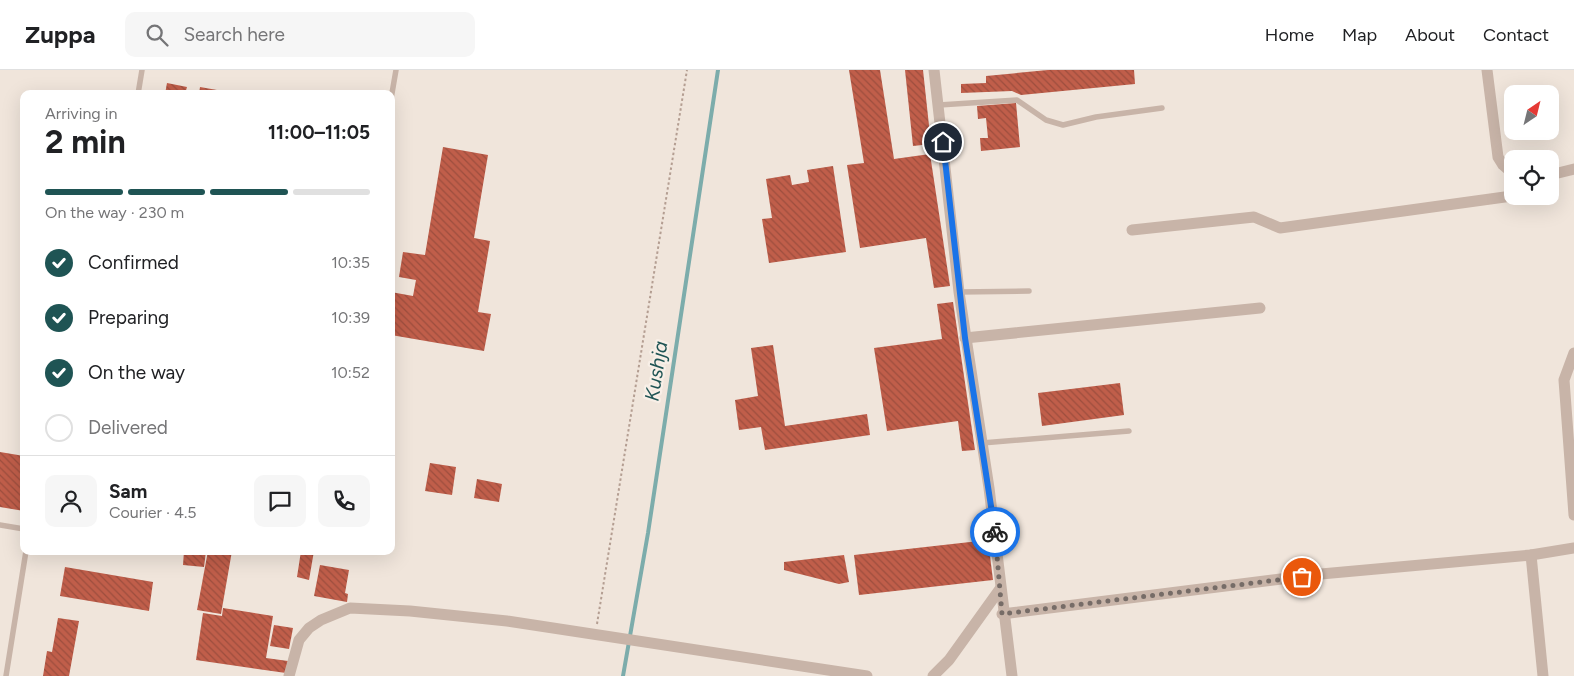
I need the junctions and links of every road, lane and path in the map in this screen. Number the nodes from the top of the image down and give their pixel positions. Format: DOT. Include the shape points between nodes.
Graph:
graph roads {
  1 [pos="142,70"];
  2 [pos="396,70"];
  3 [pos="687,70"];
  4 [pos="934,70"];
  5 [pos="1487,70"];
  6 [pos="139,90"];
  7 [pos="393,90"];
  8 [pos="939,105"];
  9 [pos="1162,108"];
  10 [pos="1504,166"];
  11 [pos="1574,169"];
  12 [pos="1559,173"];
  13 [pos="1504,197"];
  14 [pos="1132,230"];
  15 [pos="1029,291"];
  16 [pos="959,292"];
  17 [pos="1260,308"];
  18 [pos="965,338"];
  19 [pos="1574,353"];
  20 [pos="1129,430"];
  21 [pos="982,443"];
  22 [pos="1574,515"];
  23 [pos="0,525"];
  24 [pos="20,528"];
  25 [pos="1574,548"];
  26 [pos="25,555"];
  27 [pos="1531,555"];
  28 [pos="1000,589"];
  29 [pos="1002,614"];
  30 [pos="601,635"];
  31 [pos="847,674"];
  32 [pos="6,676"];
  33 [pos="290,676"];
  34 [pos="867,676"];
  35 [pos="933,676"];
  36 [pos="1012,676"];
  37 [pos="1543,676"];
  1 -- 6 [label="lane"];
  2 -- 7 [label="lane"];
  3 -- 30 [label="path"];
  4 -- 8 [label="street"];
  5 -- 10 [label="street" via="1498,157"];
  8 -- 9 [label="lane" via="1016,100 1046,120 1062,125"];
  8 -- 16 [label="street"];
  11 -- 12 [label="street"];
  13 -- 14 [label="street" via="1280,228 1254,217"];
  15 -- 16 [label="lane"];
  16 -- 18 [label="street"];
  17 -- 18 [label="street"];
  18 -- 21 [label="street"];
  19 -- 22 [label="street" via="1564,380"];
  20 -- 21 [label="lane"];
  21 -- 28 [label="street"];
  23 -- 24 [label="lane"];
  25 -- 27 [label="street"];
  26 -- 32 [label="lane"];
  27 -- 29 [label="street" via="1321,574"];
  27 -- 37 [label="street"];
  28 -- 29 [label="street"];
  28 -- 35 [label="street" via="949,660"];
  29 -- 36 [label="street"];
  30 -- 31 [label="street"];
  30 -- 33 [label="street" via="507,621 350,608 309,628 299,640"];
  31 -- 34 [label="street"];
}
